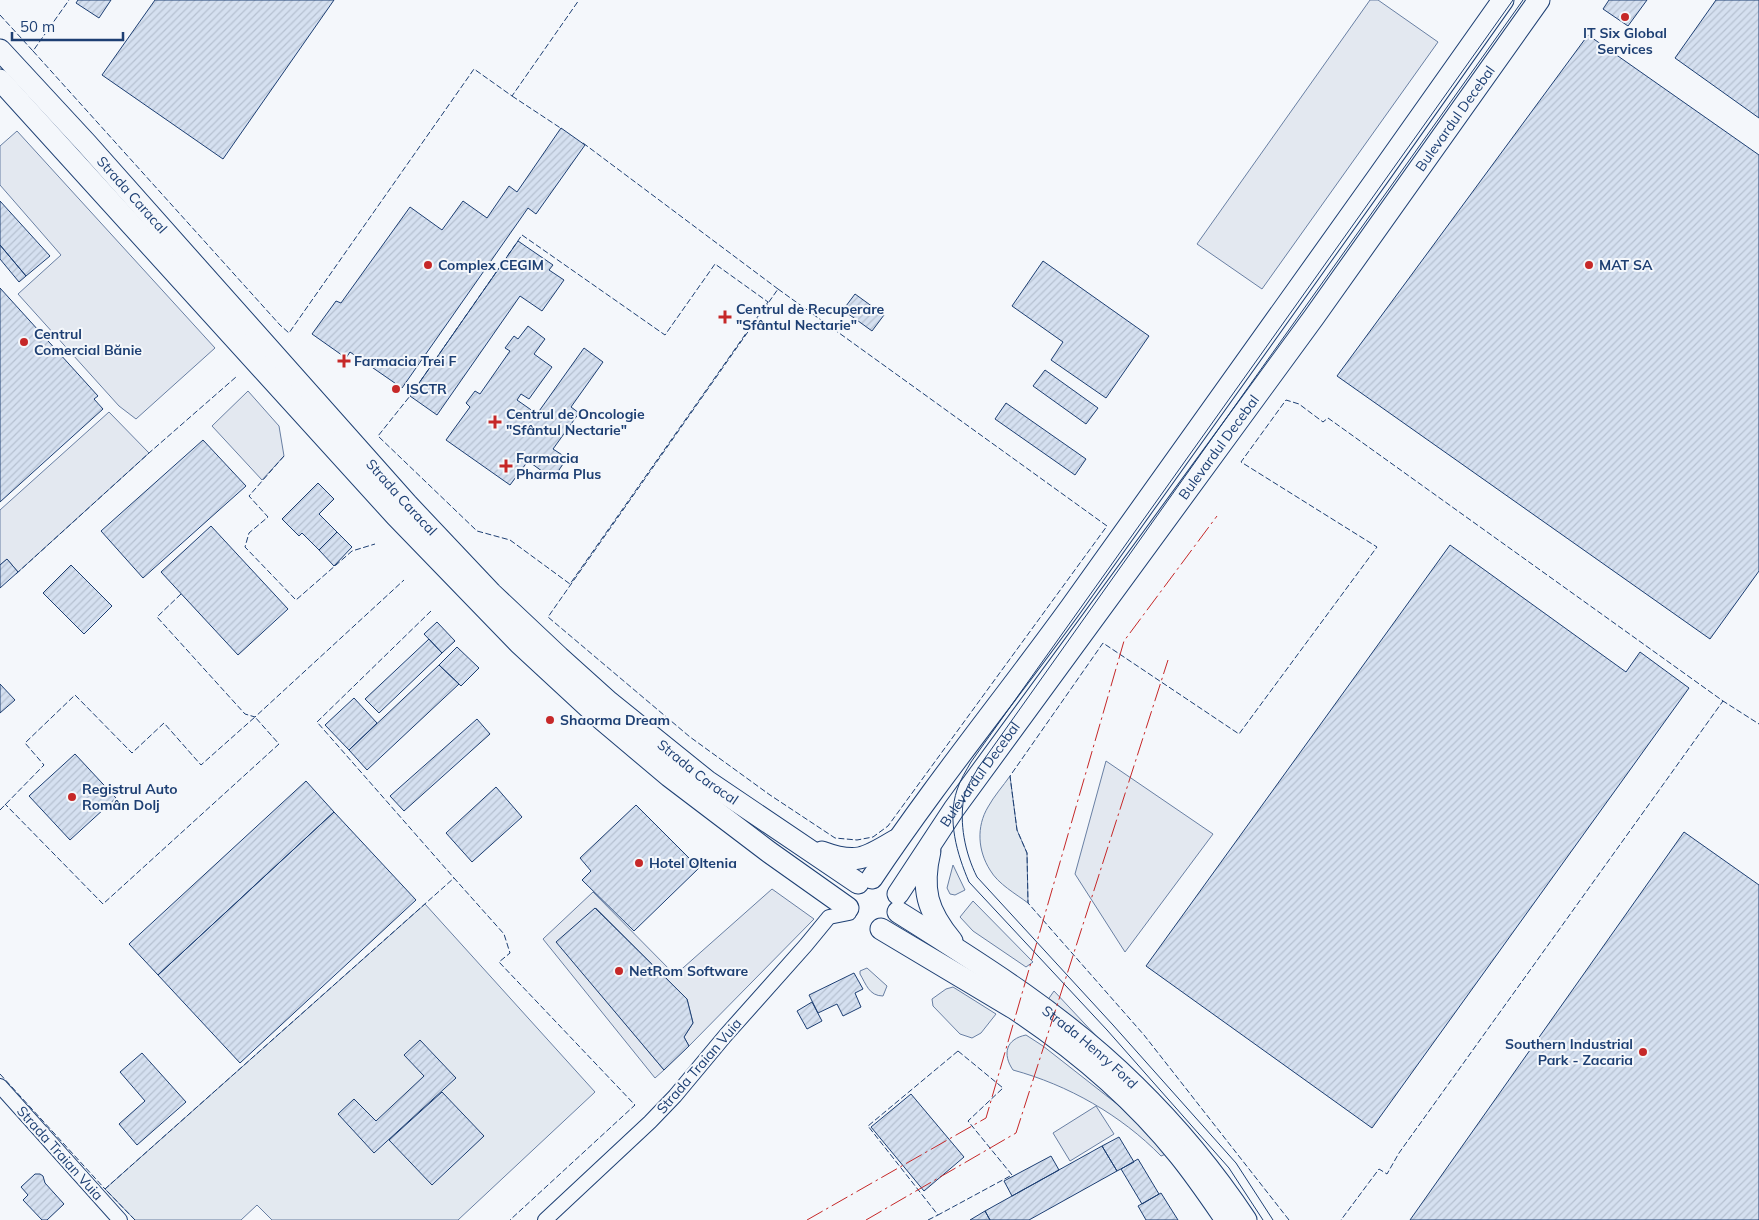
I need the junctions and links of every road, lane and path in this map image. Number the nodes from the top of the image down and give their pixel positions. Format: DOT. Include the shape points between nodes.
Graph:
graph roads {
  1 [pos="1503,0"];
  2 [pos="1539,0"];
  3 [pos="0,50"];
  4 [pos="0,80"];
  5 [pos="784,834"];
  6 [pos="898,839"];
  7 [pos="932,840"];
  8 [pos="865,881"];
  9 [pos="898,903"];
  10 [pos="848,911"];
  11 [pos="881,929"];
  12 [pos="963,954"];
  13 [pos="0,1086"];
  14 [pos="120,1220"];
  15 [pos="545,1220"];
  16 [pos="1226,1220"];
  17 [pos="1246,1220"];
  1 -- 6 [label="main road, Bulevardul Decebal" via="1142,508"];
  2 -- 7 [label="main road, Bulevardul Decebal" via="1314,317"];
  3 -- 5 [label="main road, Strada Caracal" via="406,504 491,593 609,702 707,781"];
  4 -- 10 [label="main road, Strada Caracal" via="402,522 519,643 668,776"];
  5 -- 6 [label="main road" via="834,856 856,860"];
  5 -- 8 [label="main road, Strada Caracal"];
  6 -- 8 [label="main road, Bulevardul Decebal"];
  7 -- 9 [label="main road, Bulevardul Decebal"];
  7 -- 12 [label="main road" via="925,881 930,909"];
  8 -- 9 [label="main road" via="887,882"];
  8 -- 10 [label="main road" via="852,890"];
  9 -- 11 [label="main road" via="895,919"];
  9 -- 12 [label="main road, Strada Henry Ford"];
  10 -- 11 [label="main road" via="860,927"];
  10 -- 15 [label="street, Strada Traian Vuia" via="829,917 675,1096"];
  11 -- 16 [label="main road, Strada Henry Ford" via="1034,1022 1109,1082 1179,1155"];
  12 -- 17 [label="main road, Strada Henry Ford" via="1050,1014 1134,1085 1178,1130"];
  13 -- 14 [label="street, Strada Traian Vuia"];
}
